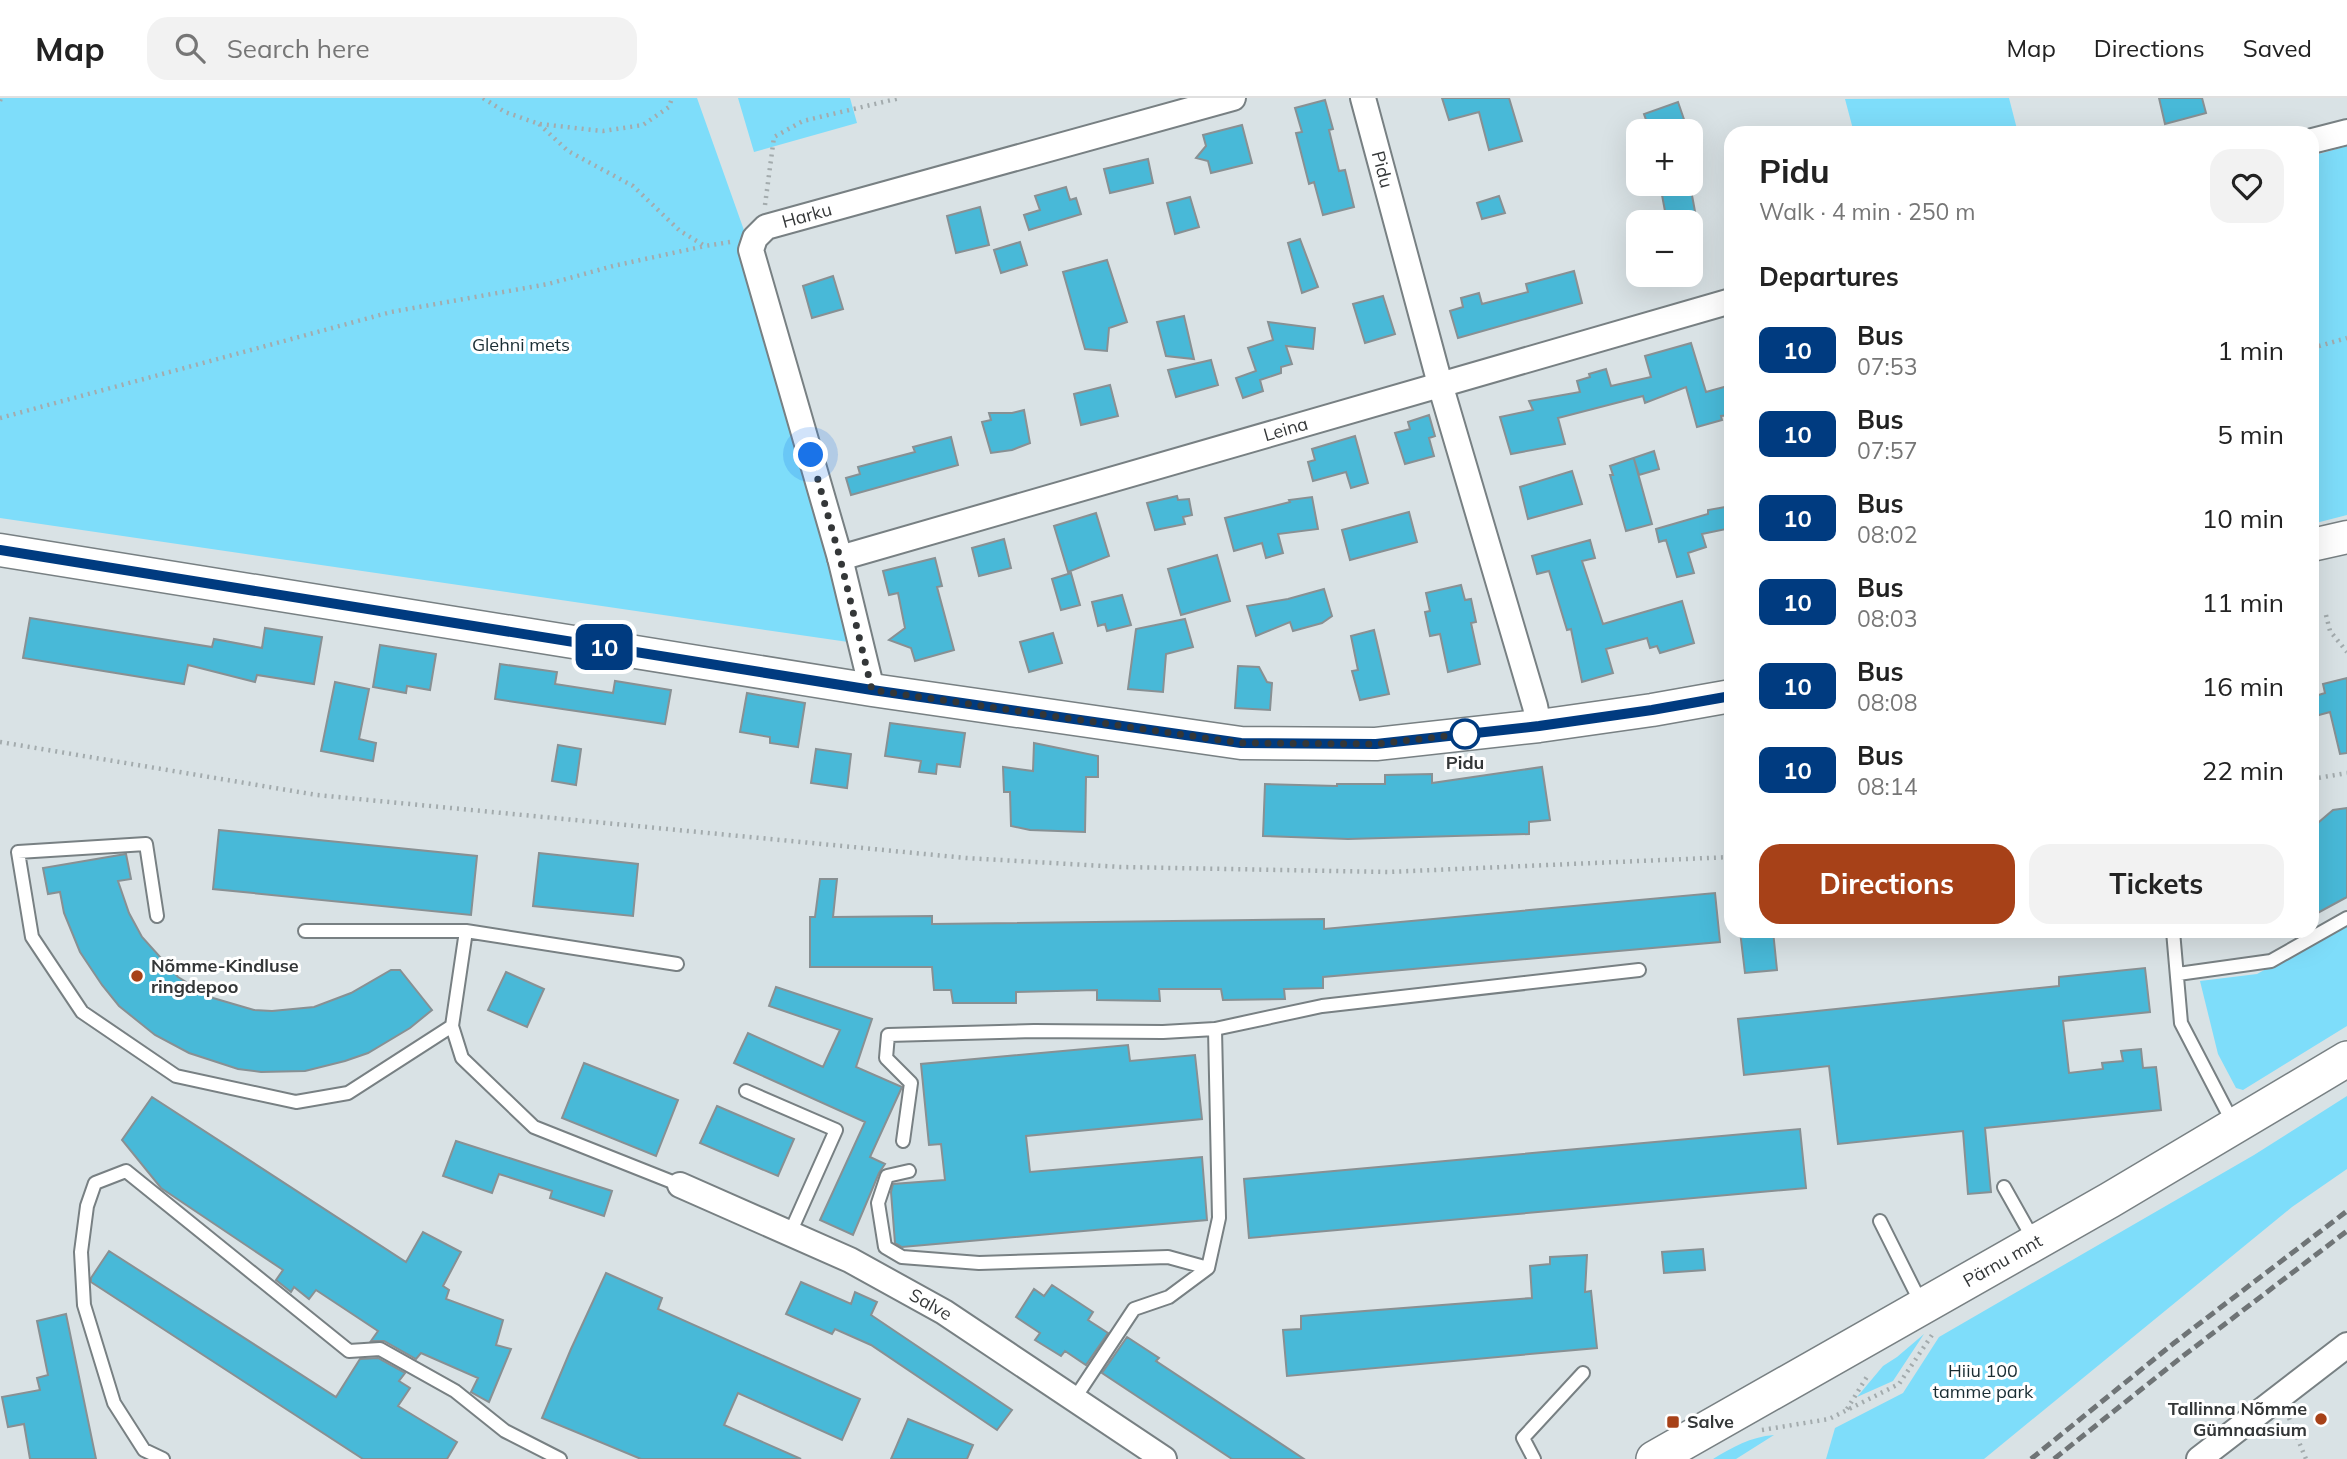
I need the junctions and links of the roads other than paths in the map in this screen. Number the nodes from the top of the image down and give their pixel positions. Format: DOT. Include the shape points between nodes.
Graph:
graph roads {
  1 [pos="1233,98"];
  2 [pos="1363,98"];
  3 [pos="2347,132"];
  4 [pos="2319,139"];
  5 [pos="1724,303"];
  6 [pos="1440,384"];
  7 [pos="2347,537"];
  8 [pos="2319,543"];
  9 [pos="0,550"];
  10 [pos="840,558"];
  11 [pos="872,690"];
  12 [pos="1724,697"];
  13 [pos="1539,726"];
  14 [pos="157,916"];
  15 [pos="2347,918"];
  16 [pos="305,931"];
  17 [pos="466,932"];
  18 [pos="2319,934"];
  19 [pos="2174,938"];
  20 [pos="2312,938"];
  21 [pos="677,964"];
  22 [pos="1639,970"];
  23 [pos="2178,974"];
  24 [pos="453,1026"];
  25 [pos="1215,1029"];
  26 [pos="2347,1059"];
  27 [pos="746,1091"];
  28 [pos="2235,1126"];
  29 [pos="903,1141"];
  30 [pos="909,1171"];
  31 [pos="680,1185"];
  32 [pos="2004,1186"];
  33 [pos="1880,1221"];
  34 [pos="790,1233"];
  35 [pos="2035,1242"];
  36 [pos="1208,1268"];
  37 [pos="1927,1320"];
  38 [pos="2347,1345"];
  39 [pos="1584,1373"];
  40 [pos="1075,1398"];
  41 [pos="144,1455"];
  42 [pos="163,1459"];
  43 [pos="560,1459"];
  44 [pos="1164,1459"];
  45 [pos="1534,1459"];
  46 [pos="1654,1459"];
  47 [pos="2199,1459"];
  1 -- 10 [label="street, Harku" via="760,232 751,250"];
  2 -- 6 [label="street, Pidu"];
  3 -- 4 [label="street"];
  5 -- 6 [label="street, Leina"];
  6 -- 10 [label="street, Leina"];
  6 -- 13 [label="street, Pidu"];
  7 -- 8 [label="street"];
  9 -- 11 [label="street"];
  10 -- 11 [label="street"];
  11 -- 13 [label="street" via="1241,743 1376,744"];
  12 -- 13 [label="street"];
  14 -- 24 [label="lane" via="146,844 18,852 32,937 82,1012 176,1076 296,1102 348,1093"];
  15 -- 18 [label="lane"];
  16 -- 17 [label="lane"];
  17 -- 21 [label="lane"];
  17 -- 24 [label="lane"];
  19 -- 23 [label="lane"];
  20 -- 23 [label="lane" via="2271,961"];
  22 -- 25 [label="lane" via="1322,1006"];
  23 -- 28 [label="lane" via="2181,1023"];
  24 -- 31 [label="lane" via="462,1058 534,1127"];
  25 -- 29 [label="lane" via="888,1035 886,1058 911,1083"];
  25 -- 36 [label="lane" via="1219,1218"];
  26 -- 28 [label="main road, Pärnu mnt"];
  27 -- 34 [label="lane" via="836,1130"];
  28 -- 35 [label="main road, Pärnu mnt"];
  30 -- 36 [label="lane" via="887,1176 878,1203 885,1247 902,1257 979,1263 1168,1257"];
  31 -- 34 [label="street, Salve"];
  32 -- 35 [label="lane"];
  33 -- 37 [label="lane"];
  34 -- 40 [label="street, Salve" via="850,1259 944,1312"];
  35 -- 37 [label="main road, Pärnu mnt"];
  36 -- 40 [label="lane" via="1169,1297 1134,1309"];
  37 -- 46 [label="main road, Pärnu mnt"];
  38 -- 47 [label="street"];
  39 -- 45 [label="lane" via="1524,1438"];
  40 -- 44 [label="street, Salve"];
  41 -- 42 [label="lane"];
  41 -- 43 [label="lane" via="114,1403 84,1305 81,1252 87,1206 95,1183 126,1171 349,1351 380,1349 455,1391 505,1432"];
}
